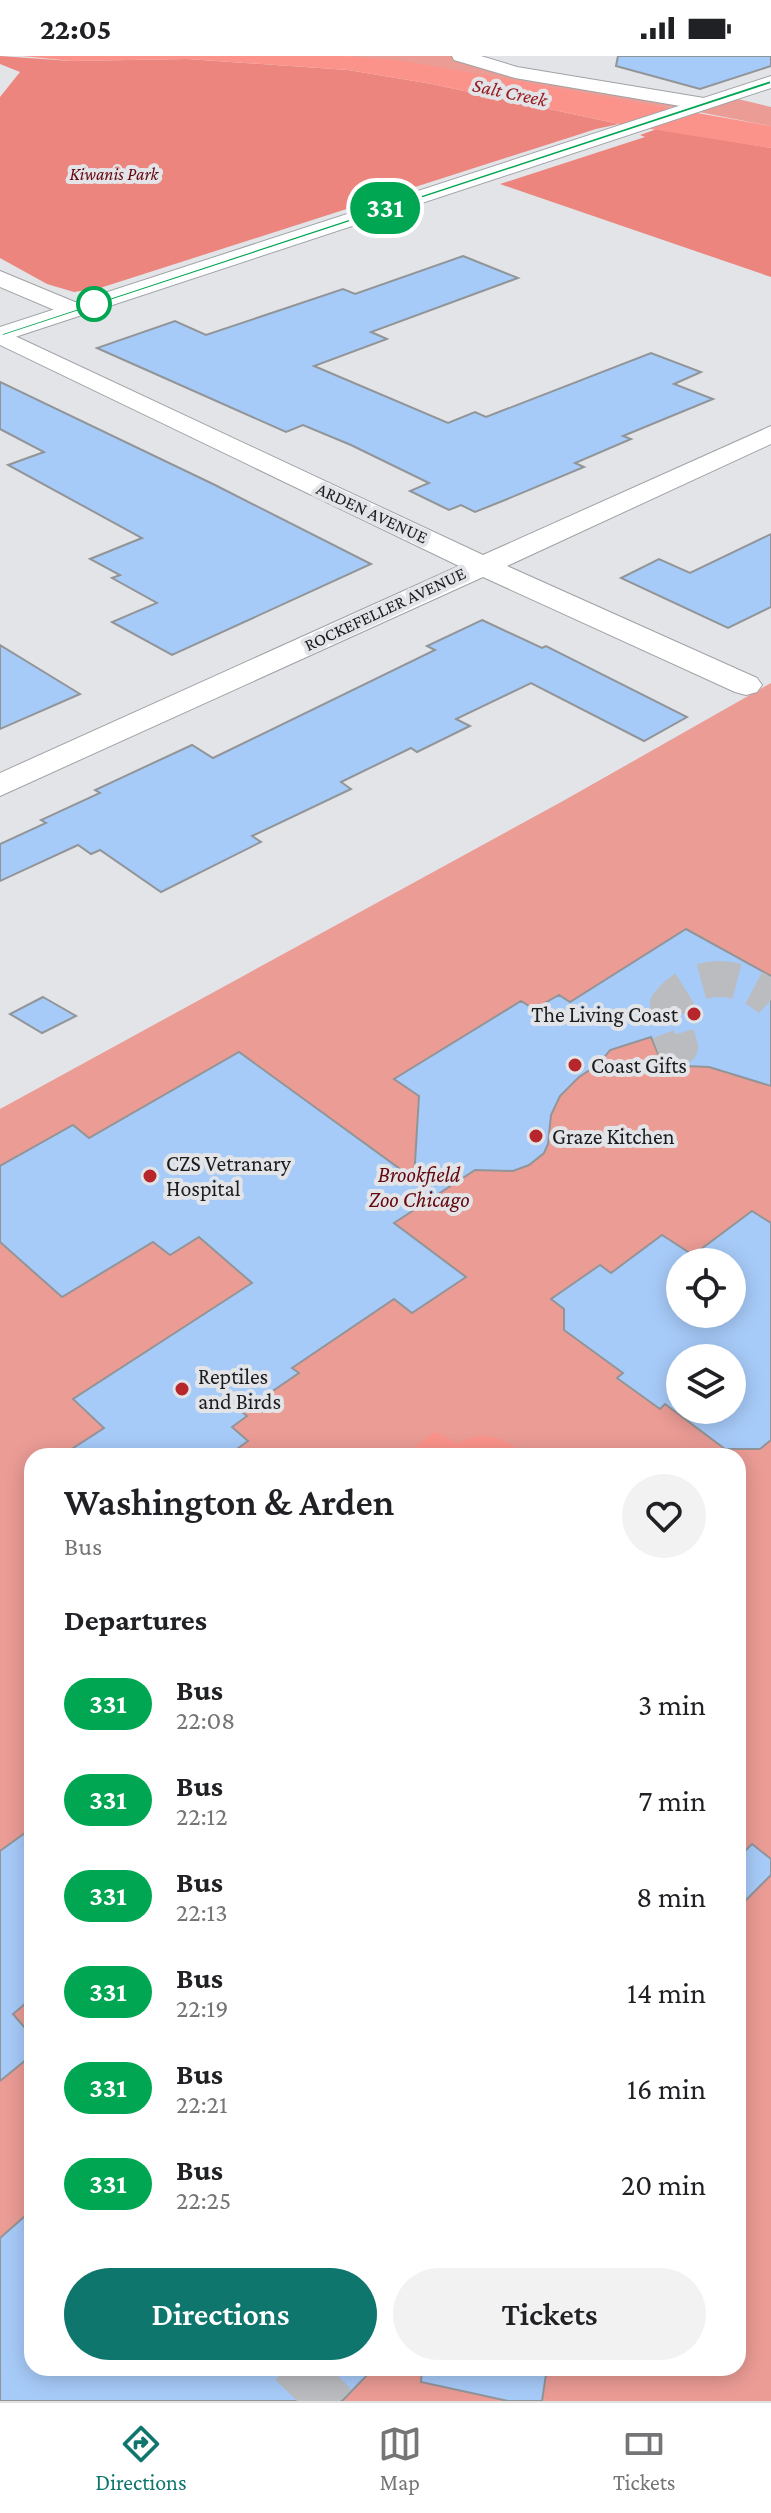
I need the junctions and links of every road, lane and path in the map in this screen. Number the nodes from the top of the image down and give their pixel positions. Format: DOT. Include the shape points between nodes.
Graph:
graph roads {
  1 [pos="461,56"];
  2 [pos="771,82"];
  3 [pos="695,108"];
  4 [pos="0,278"];
  5 [pos="74,310"];
  6 [pos="0,335"];
  7 [pos="771,434"];
  8 [pos="481,565"];
  9 [pos="746,685"];
  10 [pos="0,786"];
  1 -- 3 [label="street"];
  2 -- 3 [label="street"];
  3 -- 5 [label="street"];
  4 -- 5 [label="street"];
  5 -- 6 [label="street"];
  6 -- 8 [label="street, ARDEN AVENUE"];
  7 -- 8 [label="street, ROCKEFELLER AVENUE"];
  8 -- 9 [label="street, ARDEN AVENUE"];
  8 -- 10 [label="street, ROCKEFELLER AVENUE"];
}
